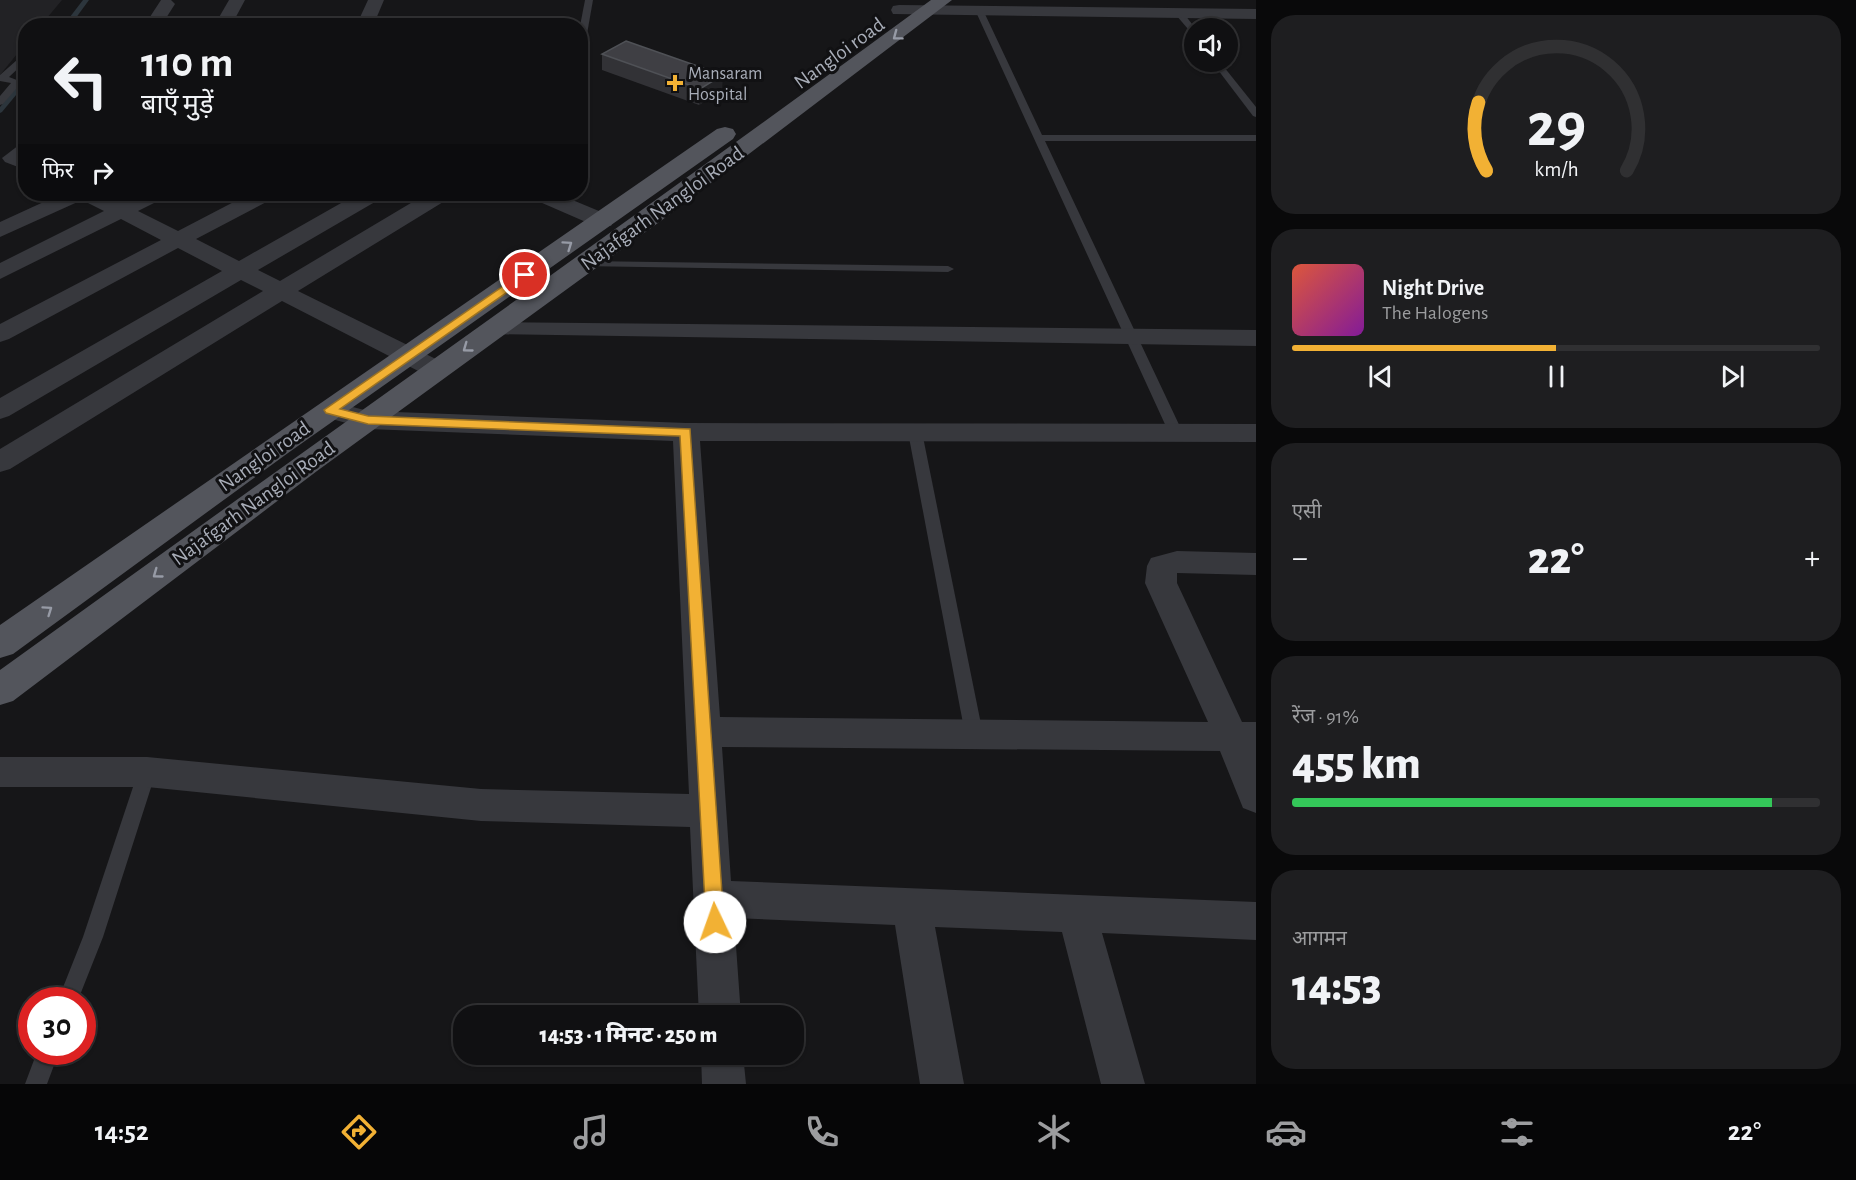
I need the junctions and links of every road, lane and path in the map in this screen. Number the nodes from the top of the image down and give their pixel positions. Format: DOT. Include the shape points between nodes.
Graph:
graph roads {
  1 [pos="237,0"];
  2 [pos="376,0"];
  3 [pos="589,0"];
  4 [pos="167,4"];
  5 [pos="921,5"];
  6 [pos="1070,6"];
  7 [pos="980,12"];
  8 [pos="1179,13"];
  9 [pos="1256,14"];
  10 [pos="157,18"];
  11 [pos="227,18"];
  12 [pos="368,18"];
  13 [pos="586,18"];
  14 [pos="1184,20"];
  15 [pos="18,63"];
  16 [pos="1224,72"];
  17 [pos="2,78"];
  18 [pos="0,102"];
  19 [pos="1256,114"];
  20 [pos="1040,138"];
  21 [pos="1256,138"];
  22 [pos="62,201"];
  23 [pos="104,201"];
  24 [pos="140,201"];
  25 [pos="250,201"];
  26 [pos="360,201"];
  27 [pos="429,201"];
  28 [pos="557,201"];
  29 [pos="123,209"];
  30 [pos="603,221"];
  31 [pos="0,230"];
  32 [pos="178,237"];
  33 [pos="585,264"];
  34 [pos="948,269"];
  35 [pos="240,270"];
  36 [pos="0,272"];
  37 [pos="283,291"];
  38 [pos="494,329"];
  39 [pos="0,334"];
  40 [pos="1133,337"];
  41 [pos="1256,338"];
  42 [pos="408,356"];
  43 [pos="437,370"];
  44 [pos="0,410"];
  45 [pos="330,410"];
  46 [pos="368,420"];
  47 [pos="686,432"];
  48 [pos="915,432"];
  49 [pos="1176,433"];
  50 [pos="1256,433"];
  51 [pos="0,462"];
  52 [pos="1256,564"];
  53 [pos="0,644"];
  54 [pos="0,690"];
  55 [pos="704,732"];
  56 [pos="975,734"];
  57 [pos="1243,736"];
  58 [pos="0,772"];
  59 [pos="147,772"];
  60 [pos="1256,797"];
  61 [pos="708,812"];
  62 [pos="713,899"];
  63 [pos="912,907"];
  64 [pos="1077,914"];
  65 [pos="1256,921"];
  66 [pos="73,987"];
  67 [pos="719,1005"];
  68 [pos="43,1065"];
  69 [pos="723,1065"];
  70 [pos="36,1084"];
  71 [pos="724,1084"];
  72 [pos="942,1084"];
  73 [pos="1123,1084"];
  1 -- 11 [label="street"];
  2 -- 12 [label="street"];
  3 -- 13 [label="lane"];
  4 -- 10 [label="street"];
  5 -- 7 [label="street"];
  5 -- 30 [label="main road, Nangloi road"];
  5 -- 33 [label="main road, Najafgarh Nangloi Road, one-way"];
  6 -- 7 [label="street"];
  6 -- 8 [label="street"];
  7 -- 20 [label="lane"];
  8 -- 9 [label="street"];
  8 -- 14 [label="lane"];
  15 -- 17 [label="lane"];
  16 -- 19 [label="lane"];
  17 -- 18 [label="lane" via="17,82"];
  20 -- 21 [label="lane"];
  20 -- 40 [label="lane"];
  22 -- 31 [label="street"];
  23 -- 29 [label="street"];
  24 -- 29 [label="street"];
  25 -- 32 [label="street"];
  26 -- 35 [label="street"];
  27 -- 37 [label="street"];
  28 -- 30 [label="street"];
  29 -- 32 [label="street"];
  29 -- 36 [label="street"];
  42 -- 30 [label="main road, Nangloi road, one-way"];
  32 -- 35 [label="street"];
  32 -- 39 [label="street"];
  33 -- 34 [label="lane"];
  33 -- 38 [label="main road, Najafgarh Nangloi Road"];
  35 -- 37 [label="street"];
  35 -- 44 [label="street"];
  37 -- 42 [label="street"];
  37 -- 51 [label="street"];
  38 -- 40 [label="street"];
  38 -- 43 [label="main road, Najafgarh Nangloi Road, one-way"];
  40 -- 41 [label="street"];
  40 -- 49 [label="lane"];
  42 -- 43 [label="street"];
  42 -- 45 [label="main road, Nangloi road"];
  43 -- 46 [label="main road, Najafgarh Nangloi Road"];
  45 -- 46 [label="street"];
  53 -- 45 [label="main road, Nangloi road, one-way"];
  46 -- 47 [label="street"];
  46 -- 54 [label="main road, Najafgarh Nangloi Road, one-way"];
  47 -- 48 [label="street"];
  47 -- 55 [label="street"];
  48 -- 49 [label="street"];
  48 -- 56 [label="lane"];
  49 -- 50 [label="street"];
  52 -- 57 [label="street" via="1177,562 1162,566 1161,583"];
  55 -- 56 [label="street"];
  55 -- 61 [label="street"];
  56 -- 57 [label="street"];
  57 -- 60 [label="street"];
  58 -- 59 [label="street"];
  59 -- 61 [label="street" via="481,804"];
  59 -- 66 [label="lane"];
  61 -- 62 [label="street"];
  62 -- 63 [label="street"];
  62 -- 67 [label="street"];
  63 -- 64 [label="street"];
  63 -- 72 [label="street"];
  64 -- 65 [label="street"];
  64 -- 73 [label="street"];
  68 -- 70 [label="lane"];
  69 -- 71 [label="street"];
}
